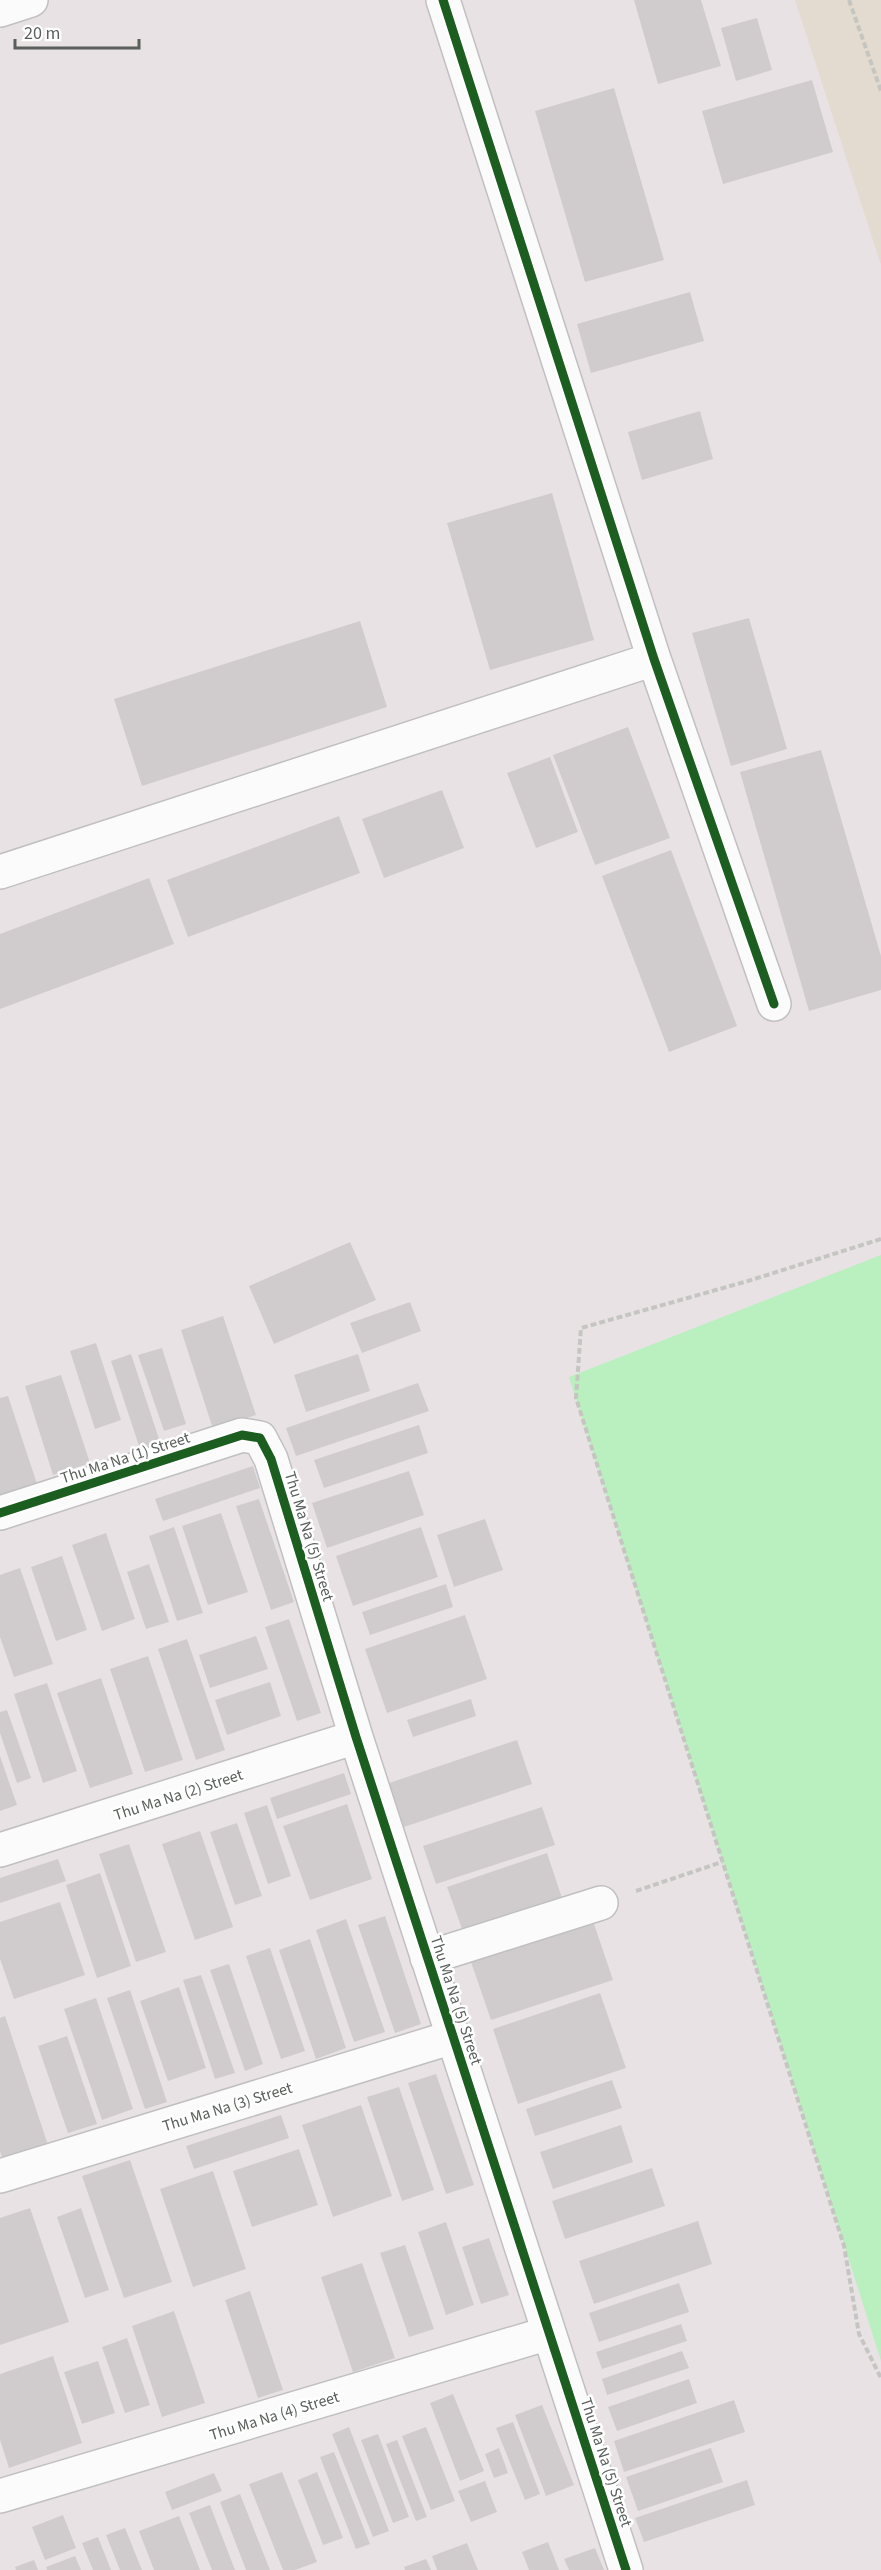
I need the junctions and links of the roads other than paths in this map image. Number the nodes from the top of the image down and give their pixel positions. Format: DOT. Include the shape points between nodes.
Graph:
graph roads {
  1 [pos="31,0"];
  2 [pos="443,0"];
  3 [pos="0,10"];
  4 [pos="654,659"];
  5 [pos="0,872"];
  6 [pos="774,1004"];
  7 [pos="260,1438"];
  8 [pos="0,1513"];
  9 [pos="356,1737"];
  10 [pos="0,1850"];
  11 [pos="601,1903"];
  12 [pos="427,1958"];
  13 [pos="453,2037"];
  14 [pos="0,2175"];
  15 [pos="549,2333"];
  16 [pos="0,2496"];
  17 [pos="626,2570"];
  1 -- 3 [label="street"];
  2 -- 4 [label="street"];
  4 -- 5 [label="street"];
  4 -- 6 [label="street"];
  7 -- 8 [label="street, Thu Ma Na (1) Street" via="242,1435"];
  7 -- 9 [label="street, Thu Ma Na (5) Street" via="271,1459"];
  9 -- 10 [label="street, Thu Ma Na (2) Street"];
  9 -- 12 [label="street, Thu Ma Na (5) Street"];
  11 -- 12 [label="street"];
  12 -- 13 [label="street, Thu Ma Na (5) Street"];
  13 -- 14 [label="street, Thu Ma Na (3) Street"];
  13 -- 15 [label="street, Thu Ma Na (5) Street"];
  15 -- 16 [label="street, Thu Ma Na (4) Street"];
  15 -- 17 [label="street, Thu Ma Na (5) Street"];
}
